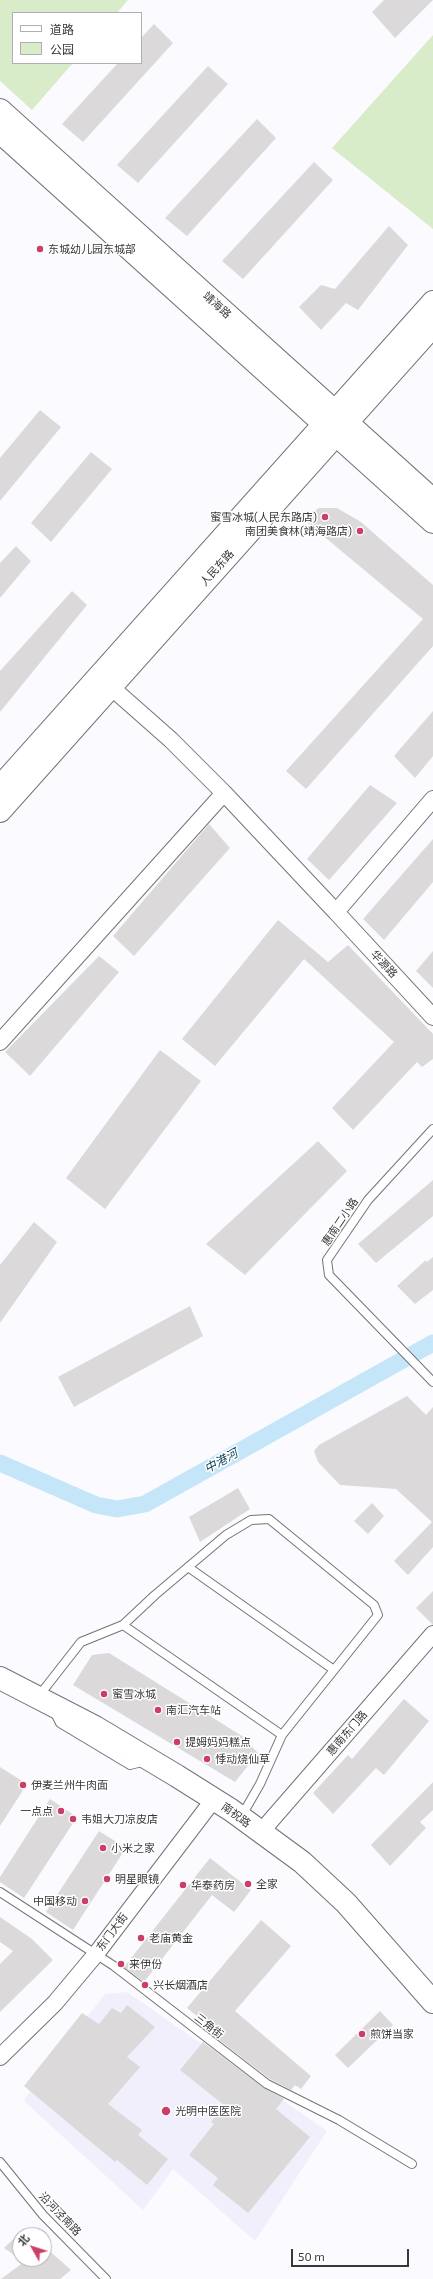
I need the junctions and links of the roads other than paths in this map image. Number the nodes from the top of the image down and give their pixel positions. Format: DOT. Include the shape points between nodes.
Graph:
graph roads {
  1 [pos="0,110"];
  2 [pos="7,137"];
  3 [pos="433,302"];
  4 [pos="433,326"];
  5 [pos="335,423"];
  6 [pos="433,500"];
  7 [pos="433,522"];
  8 [pos="111,687"];
  9 [pos="0,787"];
  10 [pos="224,793"];
  11 [pos="433,799"];
  12 [pos="0,811"];
  13 [pos="336,912"];
  14 [pos="433,1017"];
  15 [pos="0,1042"];
  16 [pos="433,1129"];
  17 [pos="433,1382"];
  18 [pos="188,1567"];
  19 [pos="123,1625"];
  20 [pos="433,1634"];
  21 [pos="334,1670"];
  22 [pos="0,1678"];
  23 [pos="44,1702"];
  24 [pos="282,1735"];
  25 [pos="214,1799"];
  26 [pos="240,1817"];
  27 [pos="260,1832"];
  28 [pos="0,1892"];
  29 [pos="96,1954"];
  30 [pos="433,2002"];
  31 [pos="0,2057"];
  32 [pos="0,2162"];
  33 [pos="412,2164"];
  34 [pos="106,2279"];
  1 -- 2 [label="street, 靖海路"];
  2 -- 5 [label="street, 靖海路"];
  3 -- 5 [label="street, 人民东路"];
  4 -- 5 [label="street, 人民东路"];
  5 -- 6 [label="street, 靖海路"];
  5 -- 7 [label="street, 靖海路"];
  5 -- 8 [label="street, 人民东路"];
  5 -- 9 [label="street, 人民东路"];
  8 -- 10 [label="street, 华源路" via="171,740"];
  8 -- 12 [label="street, 人民东路"];
  10 -- 13 [label="street, 华源路"];
  10 -- 15 [label="street"];
  11 -- 13 [label="street"];
  13 -- 14 [label="street, 华源路"];
  16 -- 17 [label="lane, 惠南二小路" via="368,1200 327,1260 330,1275"];
  18 -- 19 [label="lane"];
  18 -- 21 [label="lane"];
  18 -- 21 [label="lane" via="226,1535 251,1520 269,1519 374,1604 378,1614"];
  19 -- 23 [label="lane" via="81,1642"];
  19 -- 24 [label="lane"];
  20 -- 27 [label="street, 惠南东门路"];
  21 -- 24 [label="lane"];
  22 -- 23 [label="street, 南祝路"];
  23 -- 25 [label="street, 南祝路" via="95,1727"];
  24 -- 26 [label="lane" via="260,1784"];
  25 -- 26 [label="street, 南祝路"];
  25 -- 29 [label="street, 东门大街"];
  26 -- 27 [label="street, 南祝路"];
  27 -- 30 [label="street, 南祝路" via="302,1862 332,1890 369,1928"];
  28 -- 29 [label="lane, 三角街"];
  29 -- 31 [label="street, 东门大街" via="55,2003"];
  29 -- 33 [label="lane, 三角街" via="267,2084 339,2120"];
  32 -- 34 [label="lane, 沿河泾南路" via="43,2215"];
}
